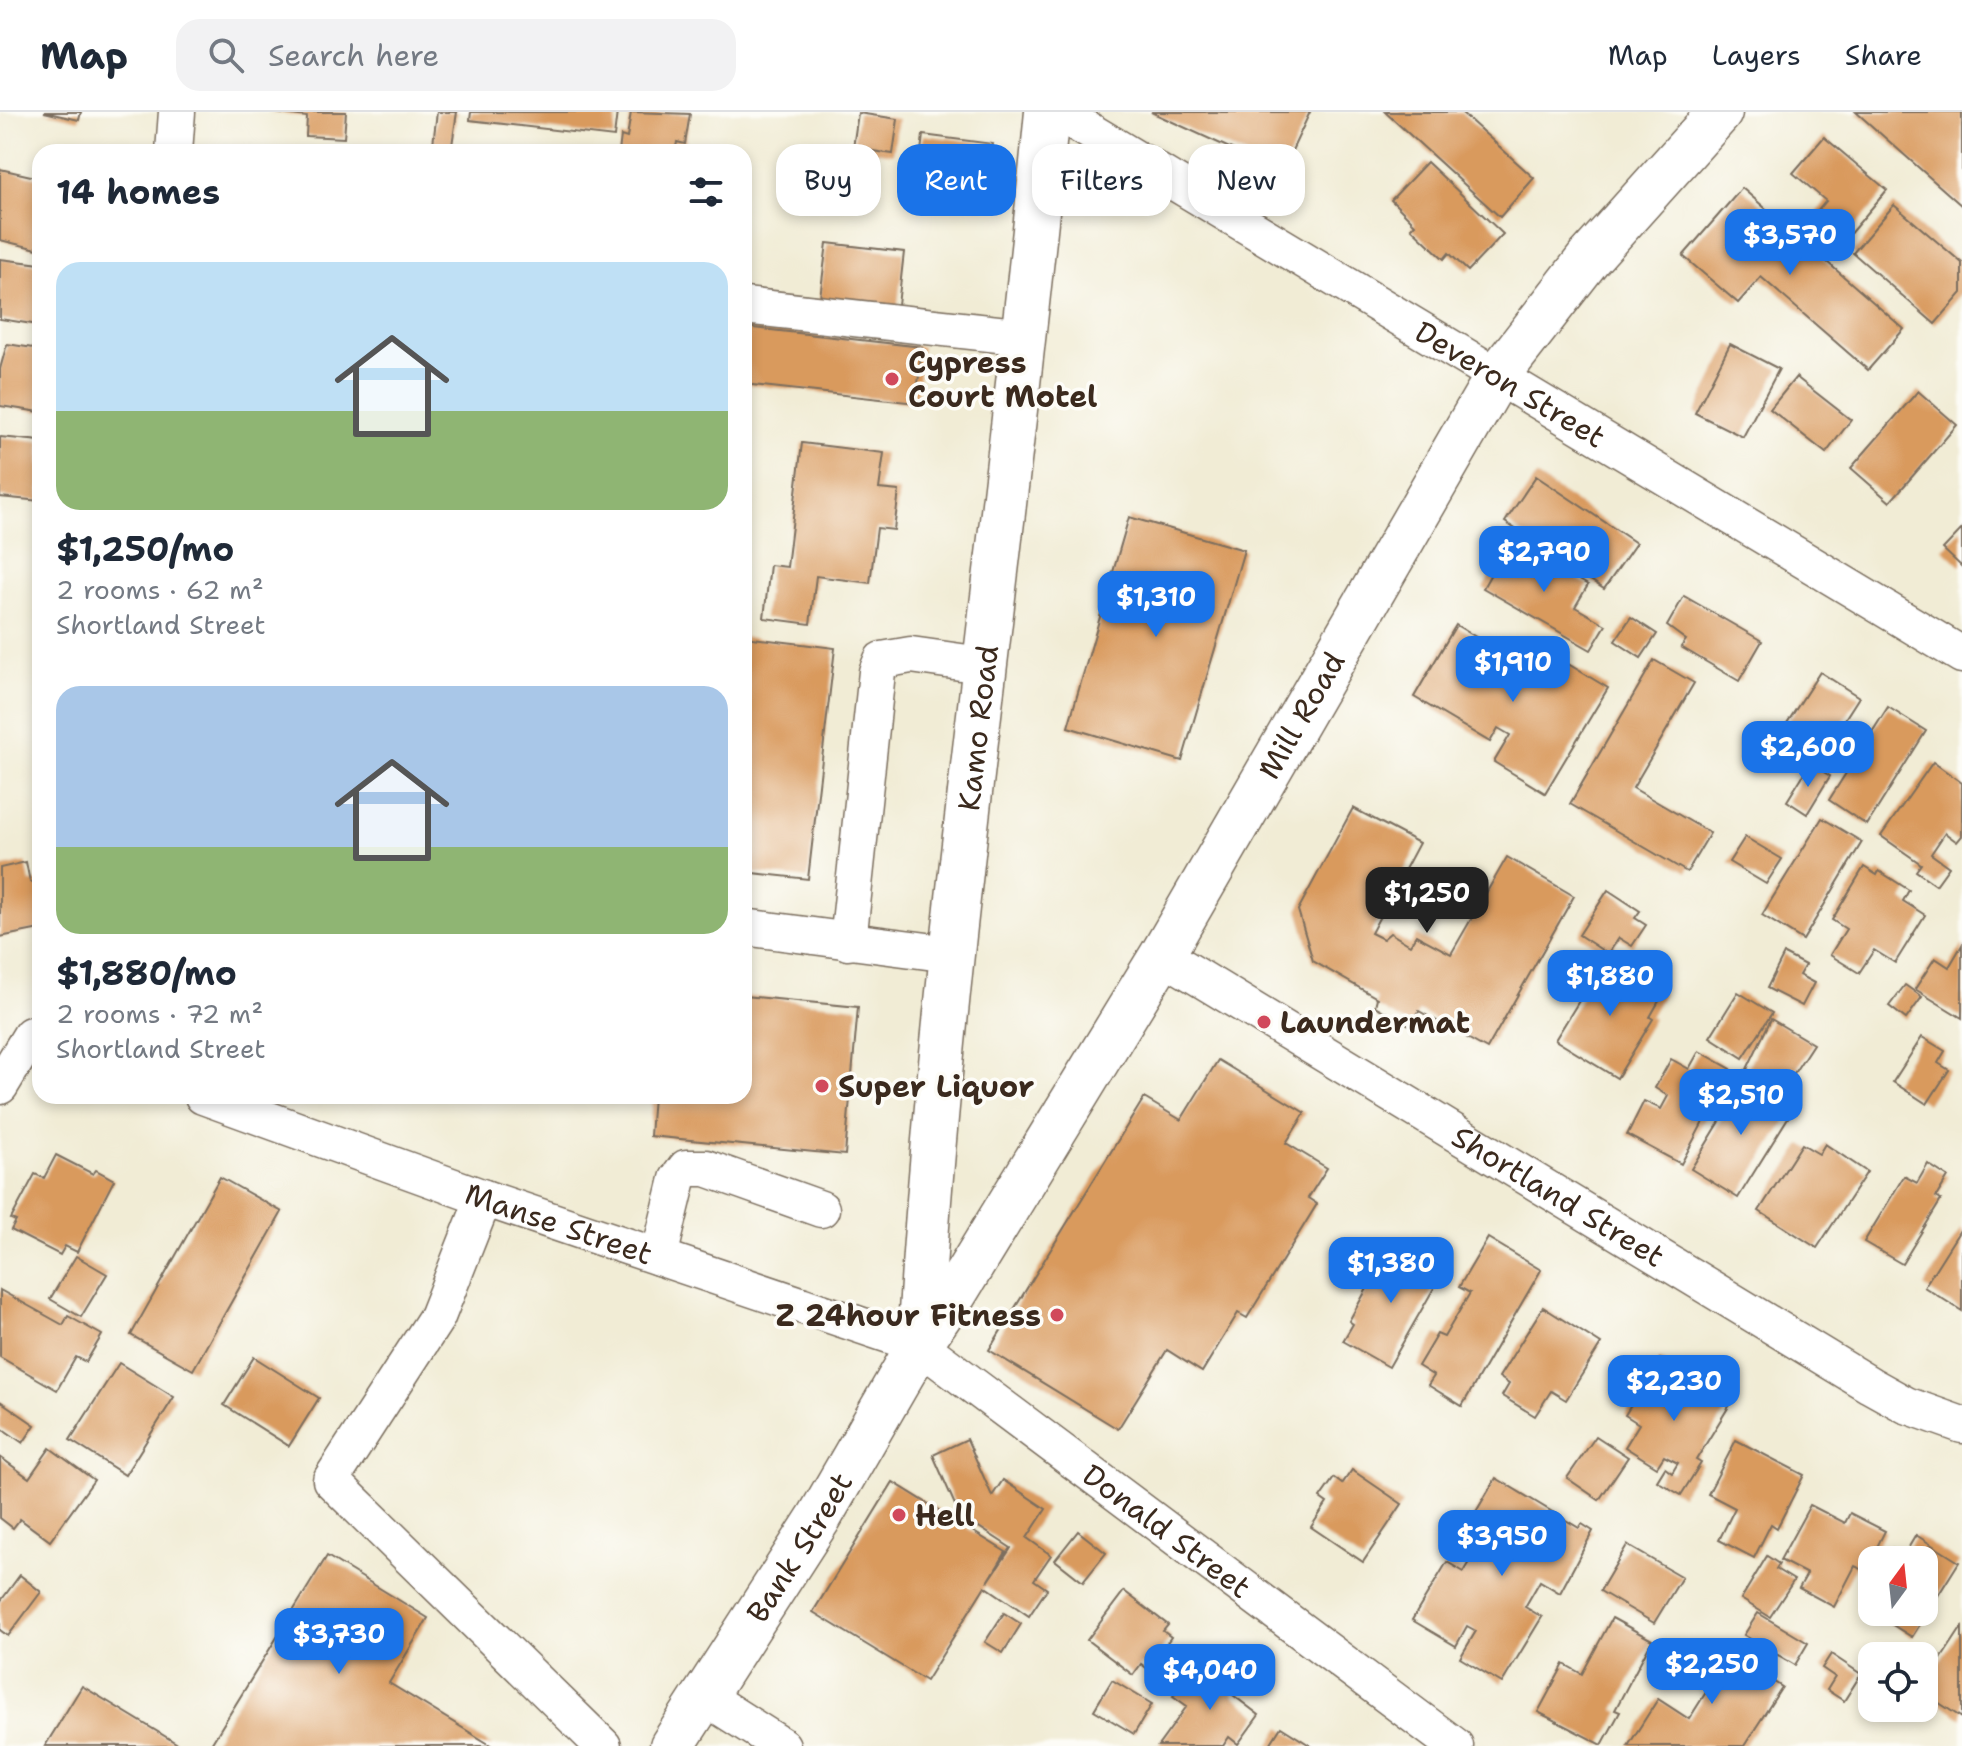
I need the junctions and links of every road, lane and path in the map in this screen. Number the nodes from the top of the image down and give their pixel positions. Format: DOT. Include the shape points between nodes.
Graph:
graph roads {
  1 [pos="177,112"];
  2 [pos="1047,112"];
  3 [pos="1058,112"];
  4 [pos="1720,112"];
  5 [pos="175,144"];
  6 [pos="752,307"];
  7 [pos="1026,337"];
  8 [pos="1498,375"];
  9 [pos="1962,655"];
  10 [pos="982,665"];
  11 [pos="752,928"];
  12 [pos="848,942"];
  13 [pos="950,954"];
  14 [pos="1162,955"];
  15 [pos="24,1032"];
  16 [pos="0,1086"];
  17 [pos="250,1104"];
  18 [pos="285,1110"];
  19 [pos="484,1198"];
  20 [pos="821,1209"];
  21 [pos="659,1257"];
  22 [pos="919,1345"];
  23 [pos="1962,1425"];
  24 [pos="705,1697"];
  25 [pos="603,1746"];
  26 [pos="672,1746"];
  27 [pos="782,1746"];
  28 [pos="1455,1746"];
  1 -- 5 [label="street"];
  2 -- 7 [label="main road, Kamo Road"];
  3 -- 8 [label="street, Deveron Street"];
  4 -- 8 [label="main road, Mill Road" via="1589,258"];
  6 -- 7 [label="street"];
  7 -- 10 [label="main road, Kamo Road"];
  8 -- 9 [label="street, Deveron Street"];
  8 -- 14 [label="main road, Mill Road"];
  10 -- 12 [label="street" via="911,655 882,660"];
  10 -- 13 [label="main road, Kamo Road"];
  11 -- 12 [label="street"];
  12 -- 13 [label="street"];
  13 -- 22 [label="main road, Kamo Road"];
  14 -- 22 [label="main road, Mill Road"];
  14 -- 23 [label="street, Shortland Street" via="1870,1385"];
  15 -- 16 [label="street"];
  17 -- 18 [label="street, Manse Street"];
  18 -- 19 [label="street, Manse Street"];
  19 -- 21 [label="street, Manse Street"];
  19 -- 25 [label="street" via="437,1317 331,1480"];
  20 -- 21 [label="street" via="706,1168 686,1168 678,1179"];
  21 -- 22 [label="street, Manse Street"];
  22 -- 24 [label="main road, Bank Street" via="819,1518"];
  22 -- 28 [label="street, Donald Street"];
  24 -- 26 [label="main road, Bank Street"];
  24 -- 27 [label="street"];
}
